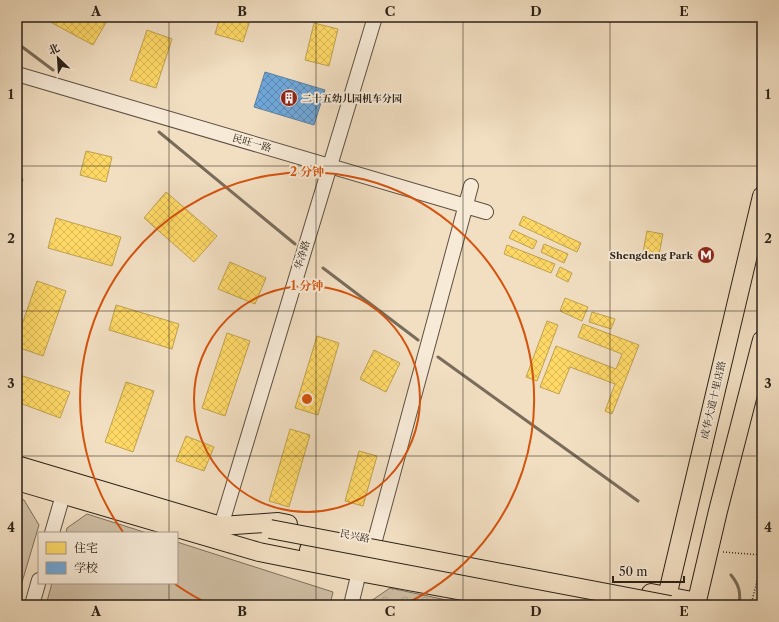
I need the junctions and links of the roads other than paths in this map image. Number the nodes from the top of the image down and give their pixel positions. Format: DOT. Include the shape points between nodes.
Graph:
graph roads {
  1 [pos="369,17"];
  2 [pos="375,17"];
  3 [pos="366,47"];
  4 [pos="17,74"];
  5 [pos="329,166"];
  6 [pos="471,186"];
  7 [pos="762,196"];
  8 [pos="466,206"];
  9 [pos="486,212"];
  10 [pos="762,340"];
  11 [pos="17,465"];
  12 [pos="17,481"];
  13 [pos="63,495"];
  14 [pos="52,532"];
  15 [pos="217,533"];
  16 [pos="269,536"];
  17 [pos="375,540"];
  18 [pos="359,572"];
  19 [pos="38,584"];
  20 [pos="668,602"];
  21 [pos="697,603"];
  22 [pos="32,605"];
  23 [pos="350,605"];
  24 [pos="540,605"];
  25 [pos="606,605"];
  1 -- 3 [label="street"];
  2 -- 3 [label="street, 华净路"];
  3 -- 5 [label="street, 华净路"];
  4 -- 5 [label="street, 民旺一路"];
  5 -- 8 [label="street, 民旺一路"];
  5 -- 15 [label="street, 华净路"];
  6 -- 8 [label="street"];
  7 -- 20 [label="main road, 成华大道十里店路"];
  8 -- 9 [label="street, 民旺一路"];
  8 -- 17 [label="street"];
  10 -- 21 [label="main road"];
  11 -- 15 [label="main road, 民兴路"];
  12 -- 13 [label="main road, 民兴路"];
  13 -- 14 [label="street"];
  13 -- 15 [label="main road, 民兴路"];
  15 -- 16 [label="main road"];
  15 -- 17 [label="main road, 民兴路" via="278,522"];
  15 -- 18 [label="main road, 民兴路" via="259,552"];
  16 -- 20 [label="main road, 民兴路, bridge"];
  16 -- 25 [label="main road"];
  17 -- 20 [label="main road, 民兴路"];
  18 -- 23 [label="street"];
  18 -- 24 [label="main road, 民兴路"];
  19 -- 22 [label="street"];
  20 -- 21 [label="main road, 民兴路"];
}
